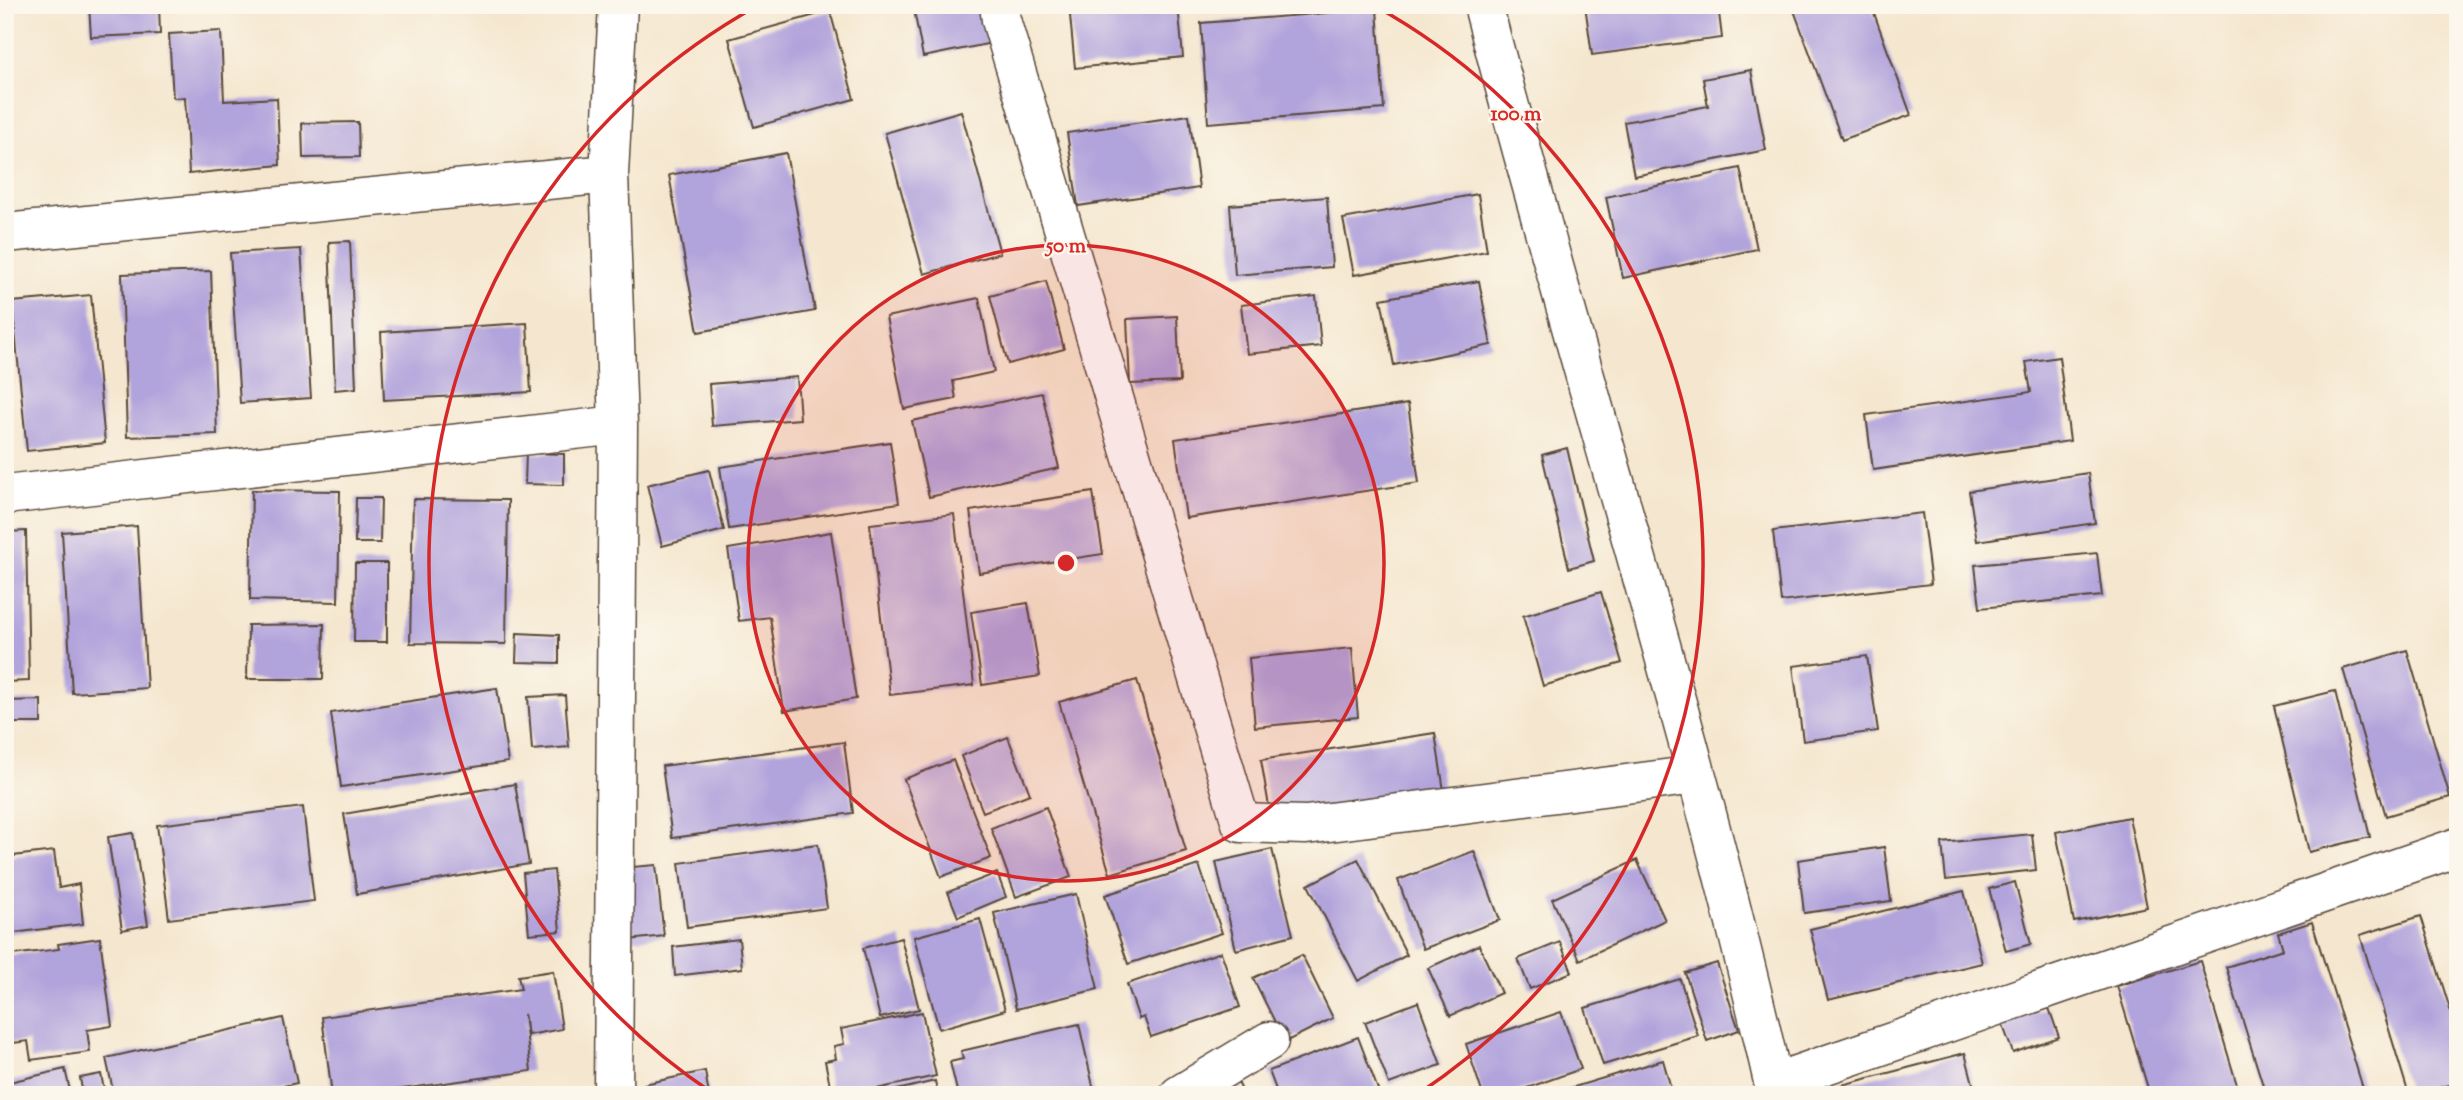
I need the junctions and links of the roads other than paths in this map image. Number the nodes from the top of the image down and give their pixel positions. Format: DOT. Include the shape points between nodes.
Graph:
graph roads {
  1 [pos="618,5"];
  2 [pos="999,5"];
  3 [pos="1483,5"];
  4 [pos="609,174"];
  5 [pos="5,233"];
  6 [pos="618,425"];
  7 [pos="5,495"];
  8 [pos="1696,775"];
  9 [pos="2458,847"];
  10 [pos="1269,1041"];
  11 [pos="1775,1089"];
  12 [pos="613,1095"];
  13 [pos="1179,1095"];
  1 -- 4 [label="street"];
  2 -- 8 [label="street" via="1241,823 1306,825"];
  3 -- 8 [label="street" via="1543,237"];
  4 -- 5 [label="street"];
  4 -- 6 [label="street"];
  6 -- 7 [label="street"];
  6 -- 12 [label="street"];
  8 -- 11 [label="street"];
  9 -- 11 [label="street"];
  10 -- 13 [label="street"];
}
